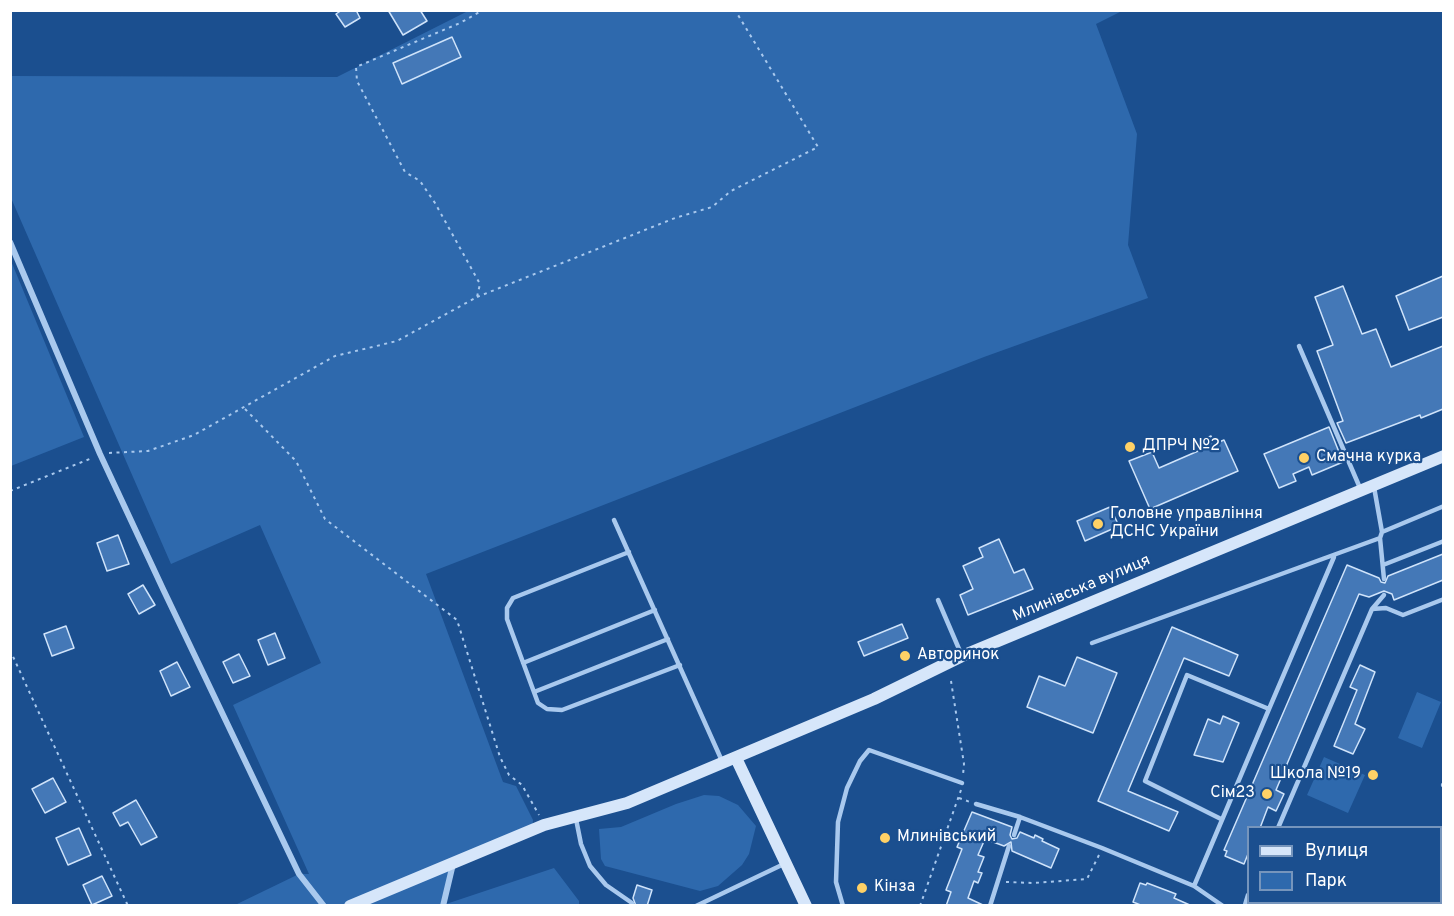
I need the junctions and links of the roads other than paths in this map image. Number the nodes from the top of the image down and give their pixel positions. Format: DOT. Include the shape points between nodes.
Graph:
graph roads {
  1 [pos="10,242"];
  2 [pos="1299,346"];
  3 [pos="1443,456"];
  4 [pos="1374,485"];
  5 [pos="1361,490"];
  6 [pos="1443,506"];
  7 [pos="614,520"];
  8 [pos="1382,532"];
  9 [pos="1380,538"];
  10 [pos="1443,542"];
  11 [pos="628,552"];
  12 [pos="1334,557"];
  13 [pos="1383,566"];
  14 [pos="1384,579"];
  15 [pos="1384,595"];
  16 [pos="1443,599"];
  17 [pos="938,600"];
  18 [pos="1372,609"];
  19 [pos="655,610"];
  20 [pos="668,639"];
  21 [pos="1092,643"];
  22 [pos="962,656"];
  23 [pos="523,663"];
  24 [pos="680,665"];
  25 [pos="534,692"];
  26 [pos="1269,709"];
  27 [pos="736,758"];
  28 [pos="723,764"];
  29 [pos="962,783"];
  30 [pos="976,804"];
  31 [pos="576,817"];
  32 [pos="1020,818"];
  33 [pos="1221,819"];
  34 [pos="1279,826"];
  35 [pos="1014,836"];
  36 [pos="1009,846"];
  37 [pos="453,863"];
  38 [pos="787,863"];
  39 [pos="1194,886"];
  40 [pos="632,903"];
  41 [pos="324,906"];
  42 [pos="350,906"];
  43 [pos="443,906"];
  44 [pos="696,906"];
  45 [pos="806,906"];
  46 [pos="843,906"];
  47 [pos="990,906"];
  48 [pos="1223,906"];
  1 -- 41 [label="street" via="100,454 299,874"];
  2 -- 5 [label="lane"];
  3 -- 4 [label="main road, Млинівська вулиця"];
  4 -- 5 [label="main road, Млинівська вулиця"];
  4 -- 8 [label="lane"];
  5 -- 22 [label="main road, Млинівська вулиця"];
  6 -- 8 [label="lane"];
  7 -- 11 [label="lane"];
  8 -- 9 [label="lane"];
  9 -- 12 [label="lane"];
  9 -- 13 [label="lane"];
  10 -- 13 [label="lane"];
  11 -- 19 [label="lane"];
  11 -- 23 [label="lane" via="513,598 507,608 507,619"];
  12 -- 21 [label="lane"];
  12 -- 26 [label="lane"];
  13 -- 14 [label="lane"];
  15 -- 18 [label="lane"];
  16 -- 18 [label="lane" via="1404,615 1386,608"];
  17 -- 22 [label="lane"];
  18 -- 34 [label="lane"];
  19 -- 20 [label="lane"];
  19 -- 23 [label="lane"];
  20 -- 24 [label="lane"];
  20 -- 25 [label="lane"];
  22 -- 27 [label="main road, Млинівська вулиця"];
  23 -- 25 [label="lane"];
  24 -- 25 [label="lane" via="562,710 547,709 538,703"];
  24 -- 28 [label="lane"];
  26 -- 33 [label="lane"];
  26 -- 33 [label="lane" via="1187,675 1145,781"];
  27 -- 28 [label="main road, Млинівська вулиця"];
  27 -- 38 [label="main road"];
  28 -- 31 [label="main road, Млинівська вулиця" via="627,803"];
  29 -- 46 [label="lane" via="869,750 847,788 838,822 836,882"];
  30 -- 32 [label="lane"];
  31 -- 37 [label="main road, Млинівська вулиця" via="544,825"];
  31 -- 40 [label="lane" via="590,866 606,885"];
  32 -- 35 [label="lane"];
  32 -- 39 [label="lane"];
  33 -- 39 [label="lane"];
  36 -- 47 [label="lane"];
  37 -- 42 [label="main road, Млинівська вулиця"];
  37 -- 43 [label="street"];
  38 -- 44 [label="lane"];
  38 -- 45 [label="main road"];
  39 -- 48 [label="lane"];
}
